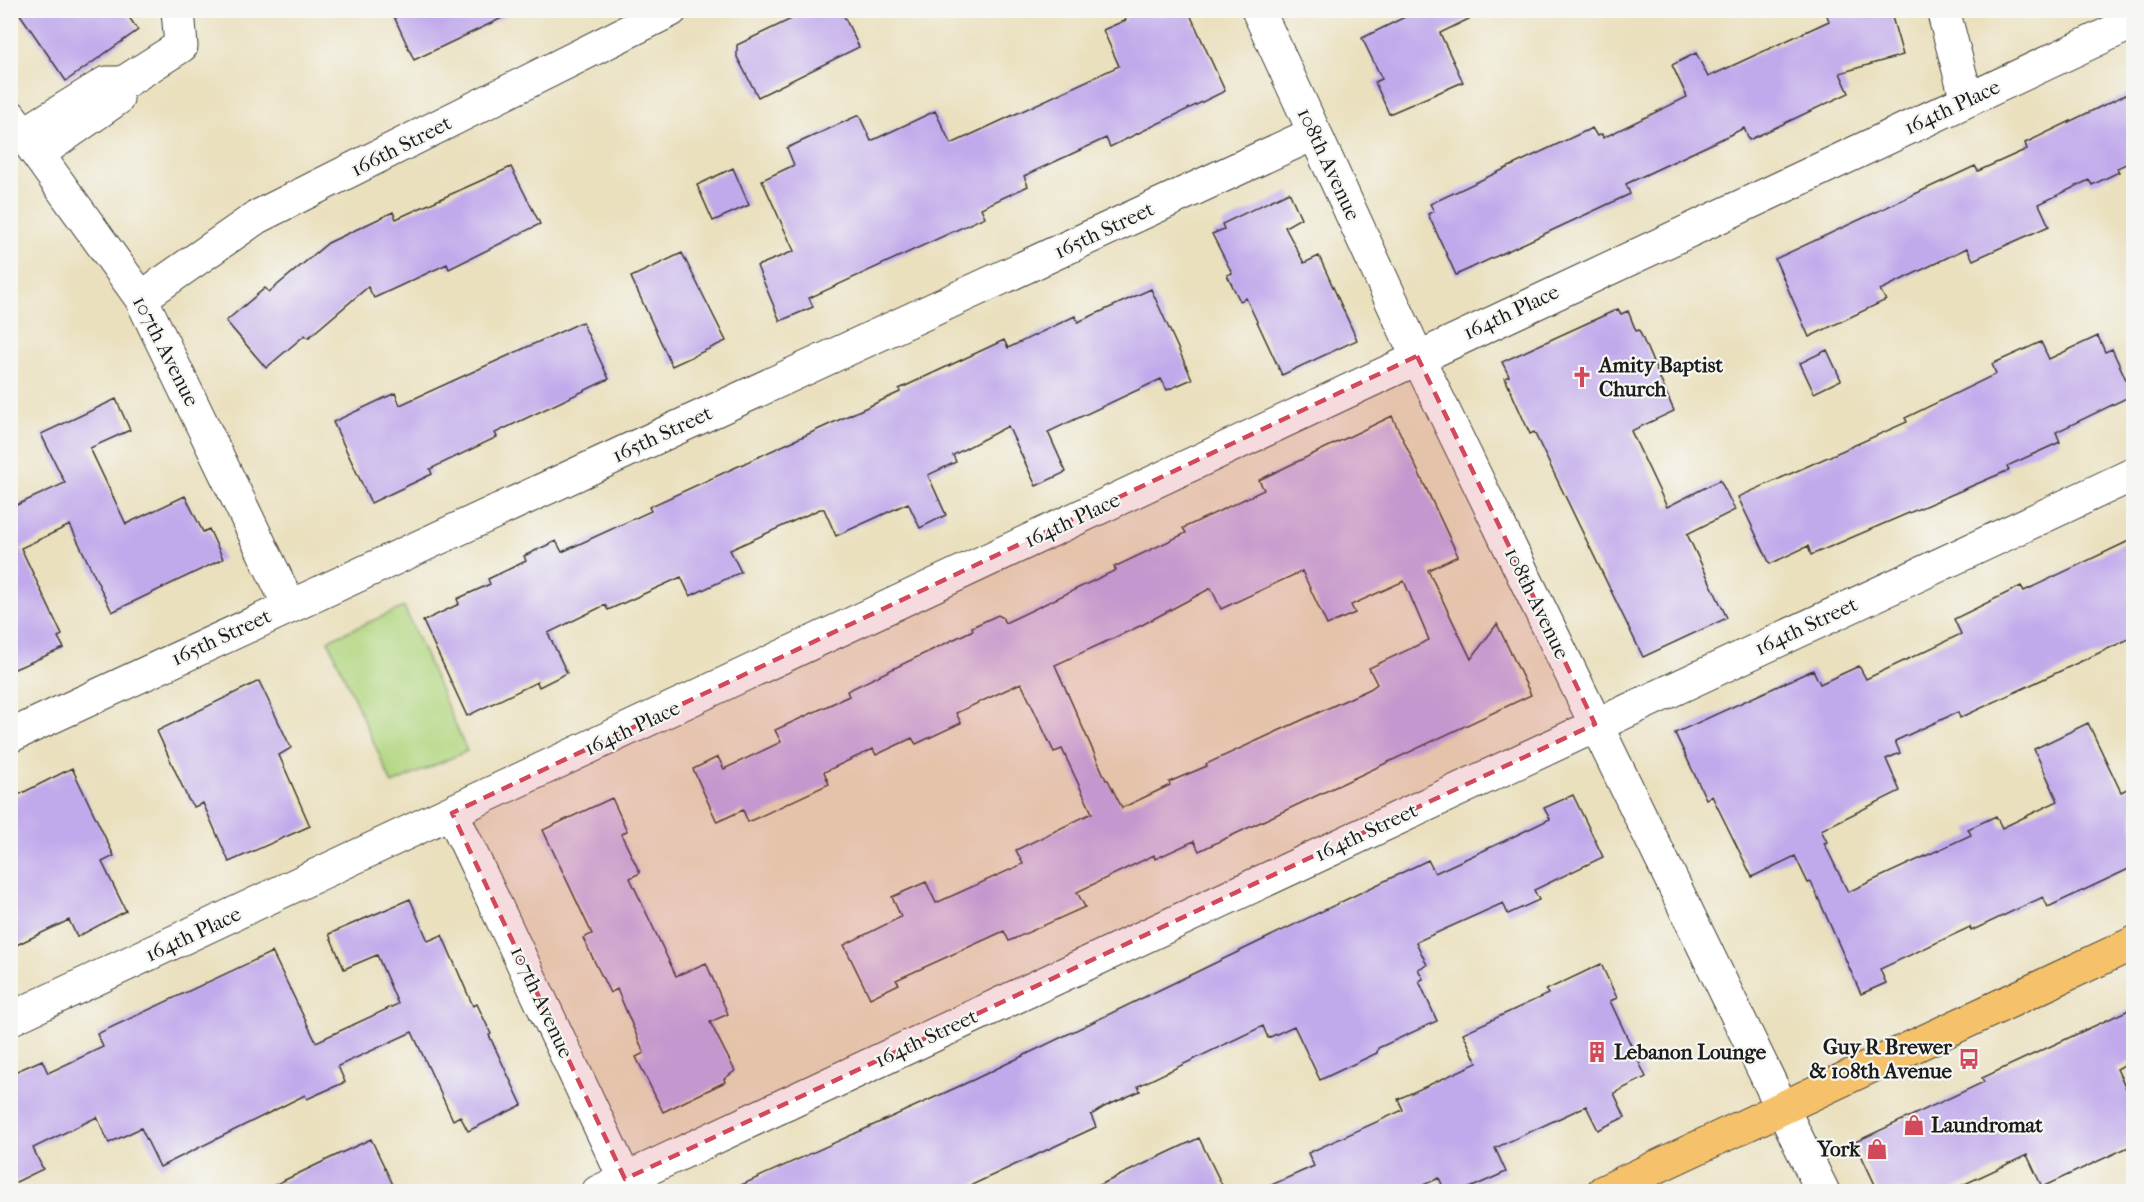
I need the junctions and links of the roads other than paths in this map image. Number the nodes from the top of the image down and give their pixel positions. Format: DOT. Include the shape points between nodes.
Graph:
graph roads {
  1 [pos="178,10"];
  2 [pos="671,10"];
  3 [pos="1258,10"];
  4 [pos="1943,10"];
  5 [pos="2133,22"];
  6 [pos="1967,100"];
  7 [pos="1315,133"];
  8 [pos="24,135"];
  9 [pos="141,298"];
  10 [pos="1417,356"];
  11 [pos="2133,474"];
  12 [pos="290,605"];
  13 [pos="1595,724"];
  14 [pos="10,736"];
  15 [pos="452,813"];
  16 [pos="2133,943"];
  17 [pos="10,1019"];
  18 [pos="1784,1107"];
  19 [pos="618,1187"];
  20 [pos="1603,1191"];
  21 [pos="1823,1191"];
  1 -- 8 [label="street" via="181,46 123,84 116,102"];
  2 -- 9 [label="street, 166th Street" via="257,218"];
  3 -- 7 [label="street, 108th Avenue"];
  4 -- 6 [label="street"];
  5 -- 6 [label="street, 164th Place"];
  6 -- 10 [label="street, 164th Place"];
  7 -- 10 [label="street, 108th Avenue"];
  7 -- 12 [label="street, 165th Street"];
  8 -- 9 [label="street, 107th Avenue"];
  9 -- 12 [label="street, 107th Avenue"];
  10 -- 13 [label="street, 108th Avenue"];
  10 -- 15 [label="street, 164th Place"];
  11 -- 13 [label="street, 164th Street"];
  12 -- 14 [label="street, 165th Street"];
  13 -- 18 [label="street, 108th Avenue"];
  13 -- 19 [label="street, 164th Street"];
  15 -- 17 [label="street, 164th Place"];
  15 -- 19 [label="street, 107th Avenue"];
  16 -- 18 [label="main road"];
  18 -- 20 [label="main road"];
  18 -- 21 [label="street, 108th Avenue"];
}
